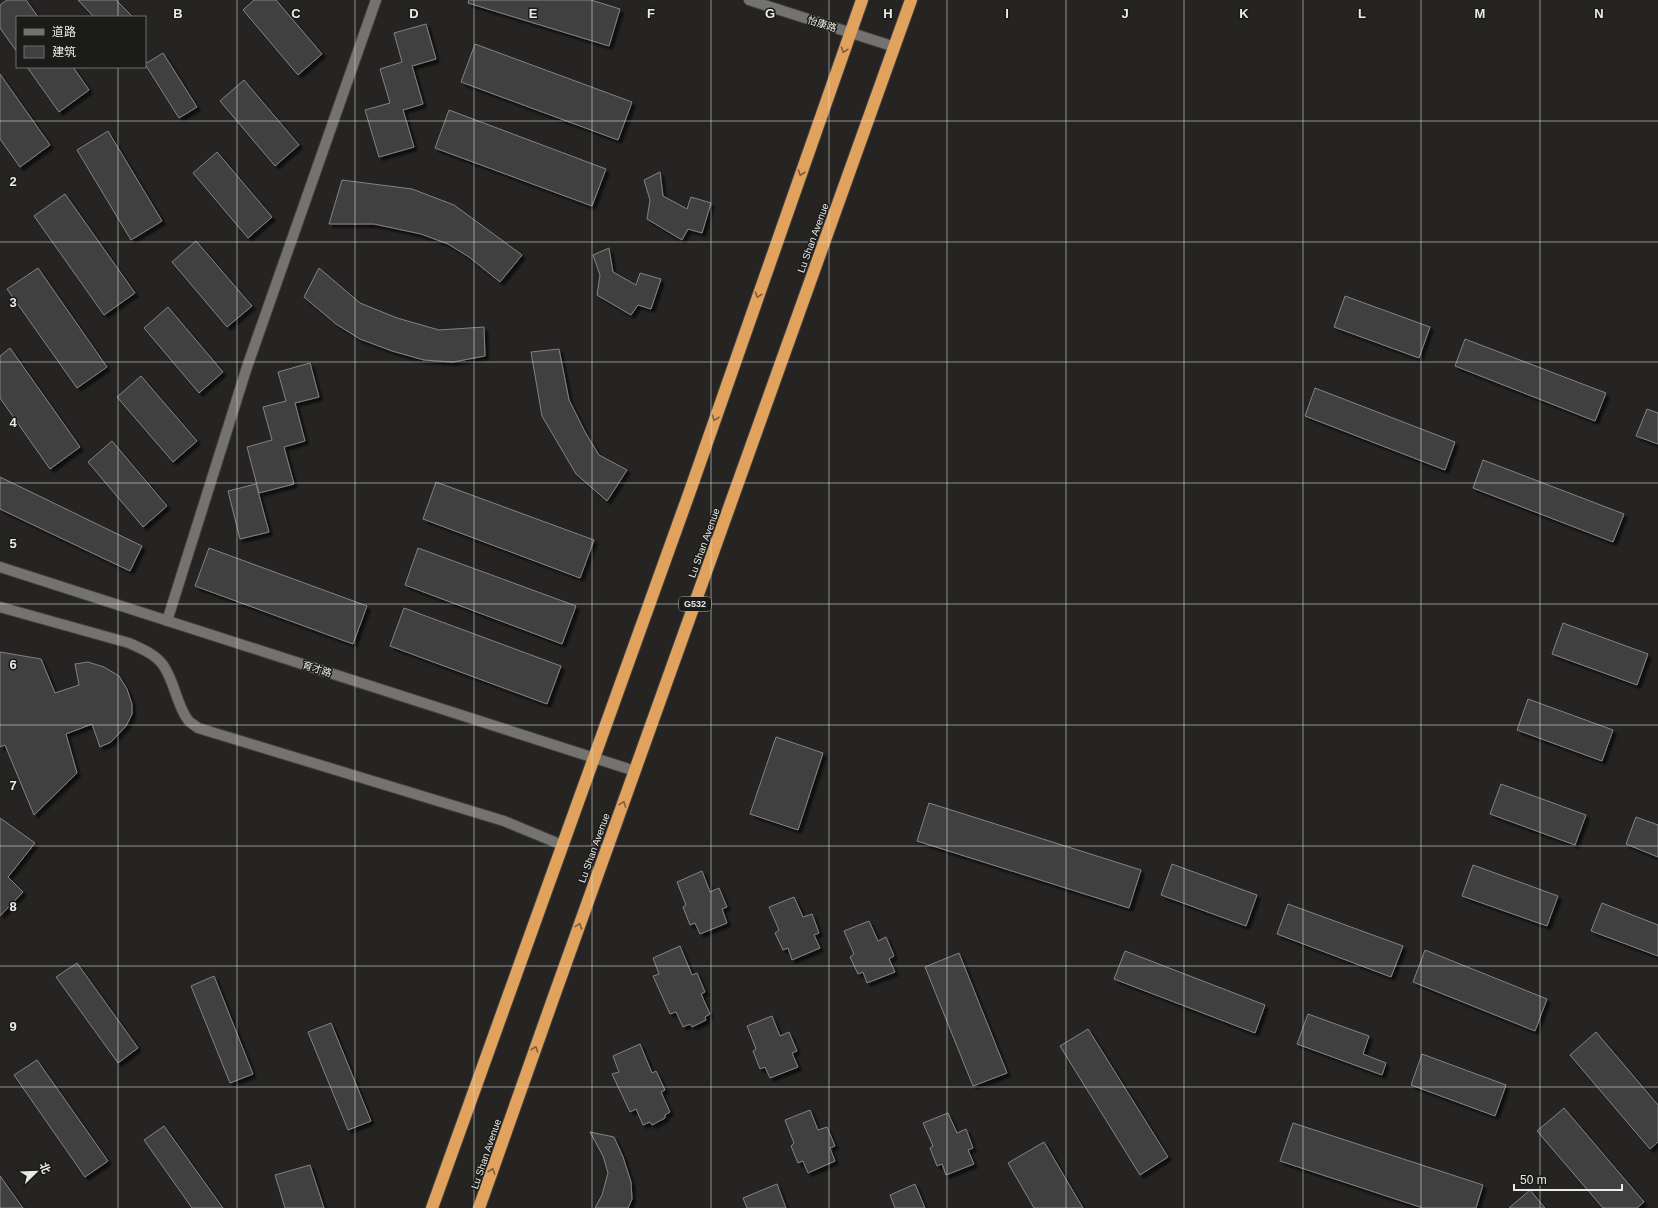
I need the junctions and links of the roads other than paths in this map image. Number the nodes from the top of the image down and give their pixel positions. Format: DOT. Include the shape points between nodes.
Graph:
graph roads {
  1 [pos="376,0"];
  2 [pos="749,0"];
  3 [pos="862,0"];
  4 [pos="912,0"];
  5 [pos="850,33"];
  6 [pos="894,47"];
  7 [pos="0,567"];
  8 [pos="0,607"];
  9 [pos="167,620"];
  10 [pos="594,758"];
  11 [pos="635,771"];
  12 [pos="562,845"];
  13 [pos="432,1208"];
  14 [pos="480,1208"];
  1 -- 9 [label="street" via="247,367"];
  2 -- 5 [label="street, 怡康路"];
  3 -- 5 [label="highway"];
  4 -- 6 [label="highway, Lu Shan Avenue / G532"];
  5 -- 6 [label="street, 怡康路"];
  5 -- 10 [label="highway, one-way"];
  6 -- 11 [label="highway, Lu Shan Avenue / G532"];
  7 -- 9 [label="street, 育才路"];
  8 -- 12 [label="street" via="130,643 150,653 163,664 188,720 198,728 504,820"];
  9 -- 10 [label="street, 育才路"];
  10 -- 11 [label="street, 育才路"];
  10 -- 12 [label="highway"];
  14 -- 11 [label="highway, Lu Shan Avenue / G532, one-way"];
  12 -- 13 [label="highway"];
}
